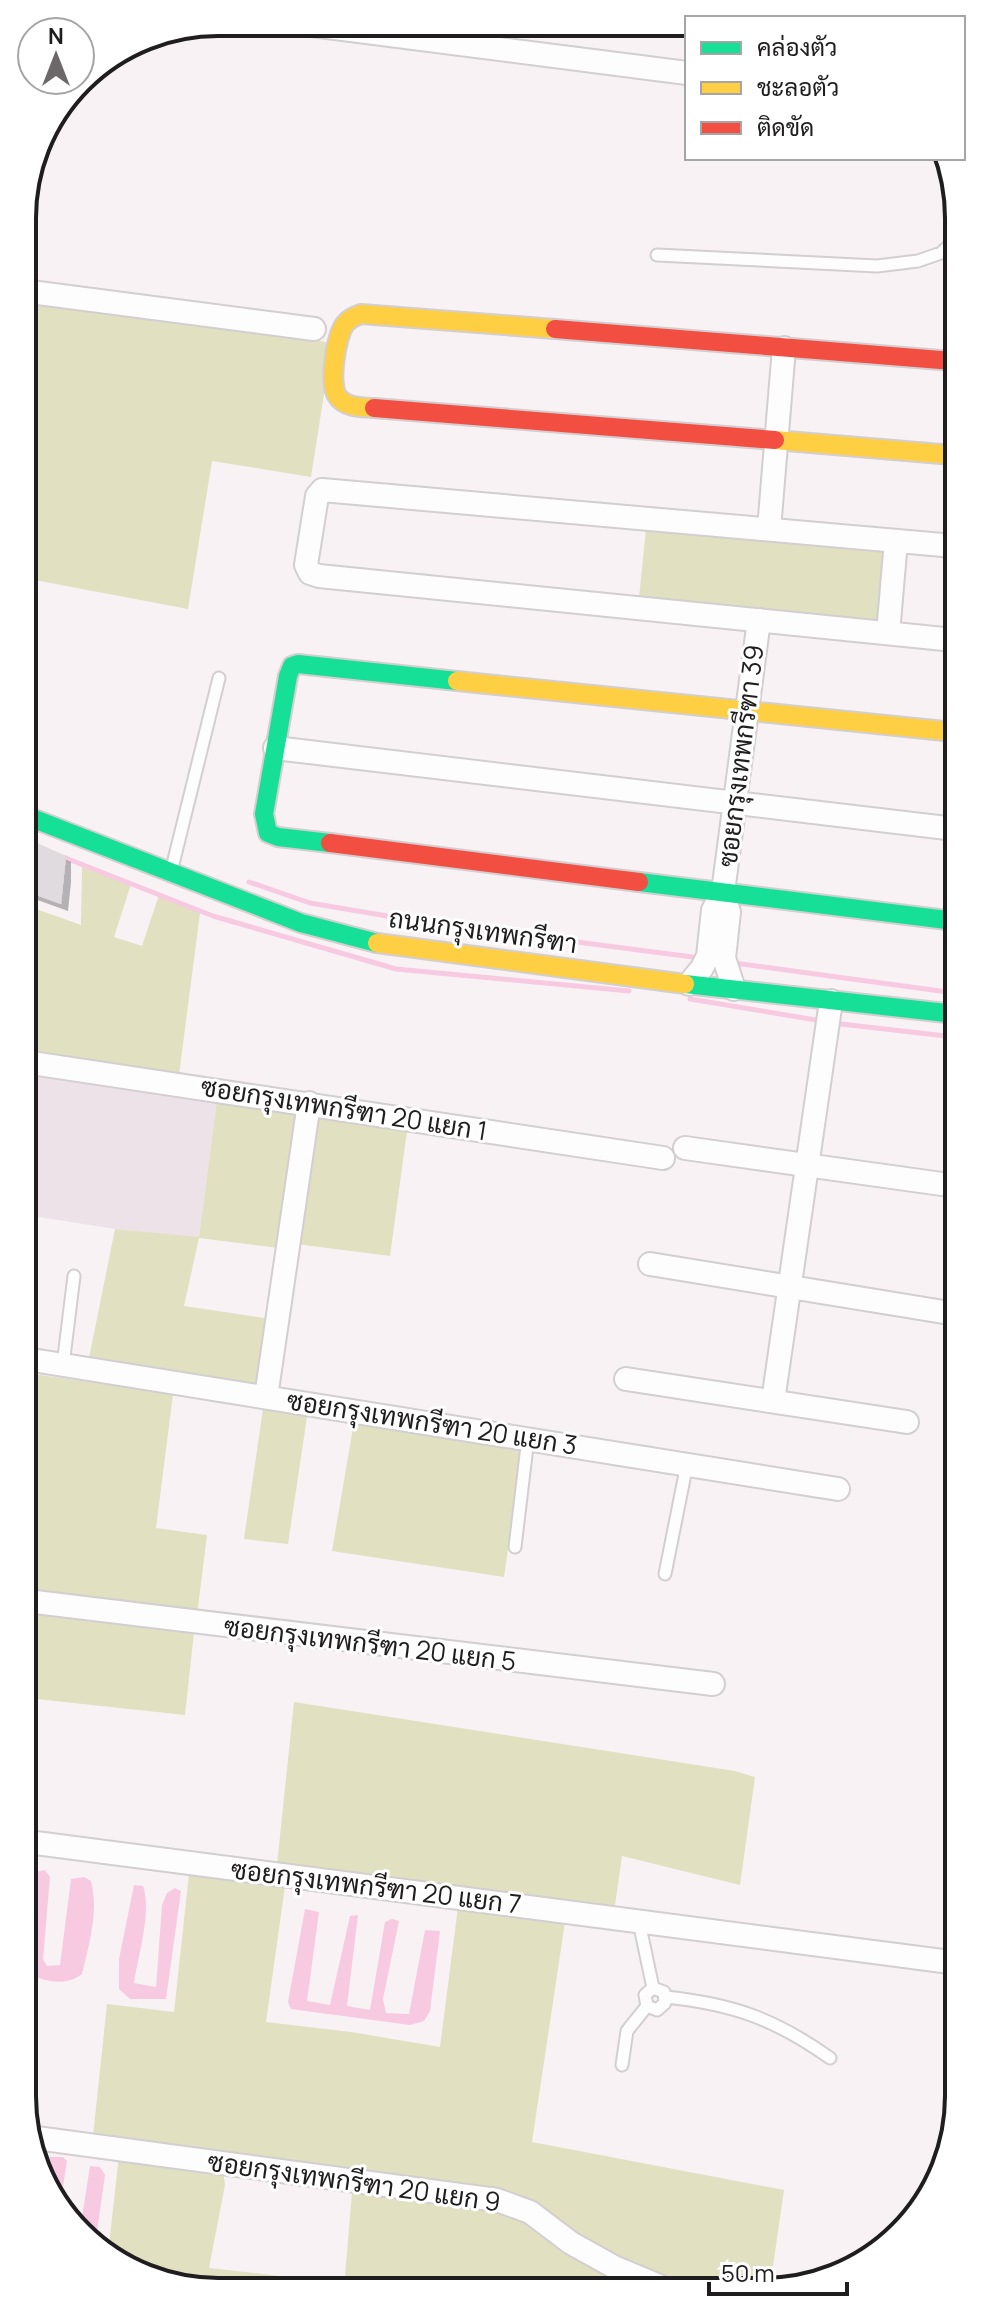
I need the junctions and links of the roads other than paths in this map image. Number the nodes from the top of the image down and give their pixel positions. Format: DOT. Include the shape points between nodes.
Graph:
graph roads {
  1 [pos="398,36"];
  2 [pos="685,73"];
  3 [pos="945,249"];
  4 [pos="657,255"];
  5 [pos="36,293"];
  6 [pos="314,329"];
  7 [pos="784,348"];
  8 [pos="945,360"];
  9 [pos="776,440"];
  10 [pos="945,454"];
  11 [pos="769,529"];
  12 [pos="896,541"];
  13 [pos="945,545"];
  14 [pos="759,620"];
  15 [pos="888,633"];
  16 [pos="945,639"];
  17 [pos="219,678"];
  18 [pos="747,711"];
  19 [pos="945,731"];
  20 [pos="275,748"];
  21 [pos="735,803"];
  22 [pos="36,820"];
  23 [pos="945,828"];
  24 [pos="171,873"];
  25 [pos="723,892"];
  26 [pos="945,920"];
  27 [pos="689,984"];
  28 [pos="734,989"];
  29 [pos="830,1007"];
  30 [pos="945,1013"];
  31 [pos="36,1064"];
  32 [pos="309,1103"];
  33 [pos="685,1148"];
  34 [pos="663,1158"];
  35 [pos="808,1165"];
  36 [pos="945,1184"];
  37 [pos="650,1264"];
  38 [pos="74,1276"];
  39 [pos="789,1286"];
  40 [pos="945,1312"];
  41 [pos="36,1361"];
  42 [pos="63,1365"];
  43 [pos="626,1379"];
  44 [pos="266,1397"];
  45 [pos="773,1401"];
  46 [pos="907,1422"];
  47 [pos="528,1438"];
  48 [pos="687,1464"];
  49 [pos="838,1489"];
  50 [pos="515,1547"];
  51 [pos="665,1574"];
  52 [pos="36,1602"];
  53 [pos="713,1684"];
  54 [pos="36,1843"];
  55 [pos="639,1922"];
  56 [pos="945,1961"];
  57 [pos="653,1988"];
  58 [pos="666,1997"];
  59 [pos="647,2006"];
  60 [pos="830,2058"];
  61 [pos="622,2065"];
  62 [pos="41,2139"];
  63 [pos="640,2278"];
  1 -- 2 [label="street"];
  3 -- 4 [label="lane" via="918,261 877,266"];
  5 -- 6 [label="street"];
  7 -- 8 [label="street"];
  7 -- 9 [label="street"];
  7 -- 9 [label="street" via="361,314 342,328 334,372 333,390 341,402 354,406"];
  9 -- 10 [label="street"];
  9 -- 11 [label="street"];
  11 -- 12 [label="street"];
  11 -- 14 [label="street" via="322,490 306,565 319,576"];
  12 -- 13 [label="street"];
  12 -- 15 [label="street"];
  14 -- 15 [label="street"];
  14 -- 18 [label="street, ซอยกรุงเทพกรีฑา 39"];
  15 -- 16 [label="street"];
  17 -- 24 [label="lane"];
  18 -- 19 [label="street"];
  18 -- 20 [label="street" via="298,664 288,676"];
  18 -- 21 [label="street, ซอยกรุงเทพกรีฑา 39"];
  20 -- 21 [label="street"];
  20 -- 25 [label="street" via="264,814 268,833 278,837"];
  21 -- 23 [label="street"];
  21 -- 25 [label="street, ซอยกรุงเทพกรีฑา 39"];
  22 -- 24 [label="street, ถนนกรุงเทพกรีฑา"];
  24 -- 27 [label="street, ถนนกรุงเทพกรีฑา" via="301,923 377,943"];
  25 -- 26 [label="street"];
  25 -- 27 [label="street, ซอยกรุงเทพกรีฑา 39" via="713,910 708,956"];
  25 -- 28 [label="street, ซอยกรุงเทพกรีฑา 39" via="729,912 724,958"];
  27 -- 28 [label="street, ถนนกรุงเทพกรีฑา"];
  28 -- 29 [label="street, ถนนกรุงเทพกรีฑา"];
  29 -- 30 [label="street, ถนนกรุงเทพกรีฑา"];
  29 -- 35 [label="street"];
  31 -- 32 [label="street, ซอยกรุงเทพกรีฑา 20 แยก 1"];
  32 -- 34 [label="street, ซอยกรุงเทพกรีฑา 20 แยก 1"];
  32 -- 44 [label="street"];
  33 -- 35 [label="street"];
  35 -- 36 [label="street"];
  35 -- 39 [label="street"];
  37 -- 39 [label="street"];
  38 -- 42 [label="lane"];
  39 -- 40 [label="street"];
  39 -- 45 [label="street"];
  41 -- 42 [label="street, ซอยกรุงเทพกรีฑา 20 แยก 3"];
  42 -- 44 [label="street, ซอยกรุงเทพกรีฑา 20 แยก 3"];
  43 -- 45 [label="street"];
  44 -- 47 [label="street, ซอยกรุงเทพกรีฑา 20 แยก 3"];
  45 -- 46 [label="street"];
  47 -- 48 [label="street, ซอยกรุงเทพกรีฑา 20 แยก 3"];
  47 -- 50 [label="lane"];
  48 -- 49 [label="street, ซอยกรุงเทพกรีฑา 20 แยก 3"];
  48 -- 51 [label="lane"];
  52 -- 53 [label="street, ซอยกรุงเทพกรีฑา 20 แยก 5"];
  54 -- 55 [label="street, ซอยกรุงเทพกรีฑา 20 แยก 7"];
  55 -- 56 [label="street, ซอยกรุงเทพกรีฑา 20 แยก 7"];
  55 -- 57 [label="lane"];
  57 -- 58 [label="lane"];
  57 -- 59 [label="lane" via="645,1995"];
  58 -- 59 [label="lane" via="657,2010"];
  58 -- 60 [label="lane" via="713,2002 762,2018"];
  59 -- 61 [label="lane" via="627,2031"];
  62 -- 63 [label="street, ซอยกรุงเทพกรีฑา 20 แยก 9" via="497,2200 530,2212 571,2243"];
}
